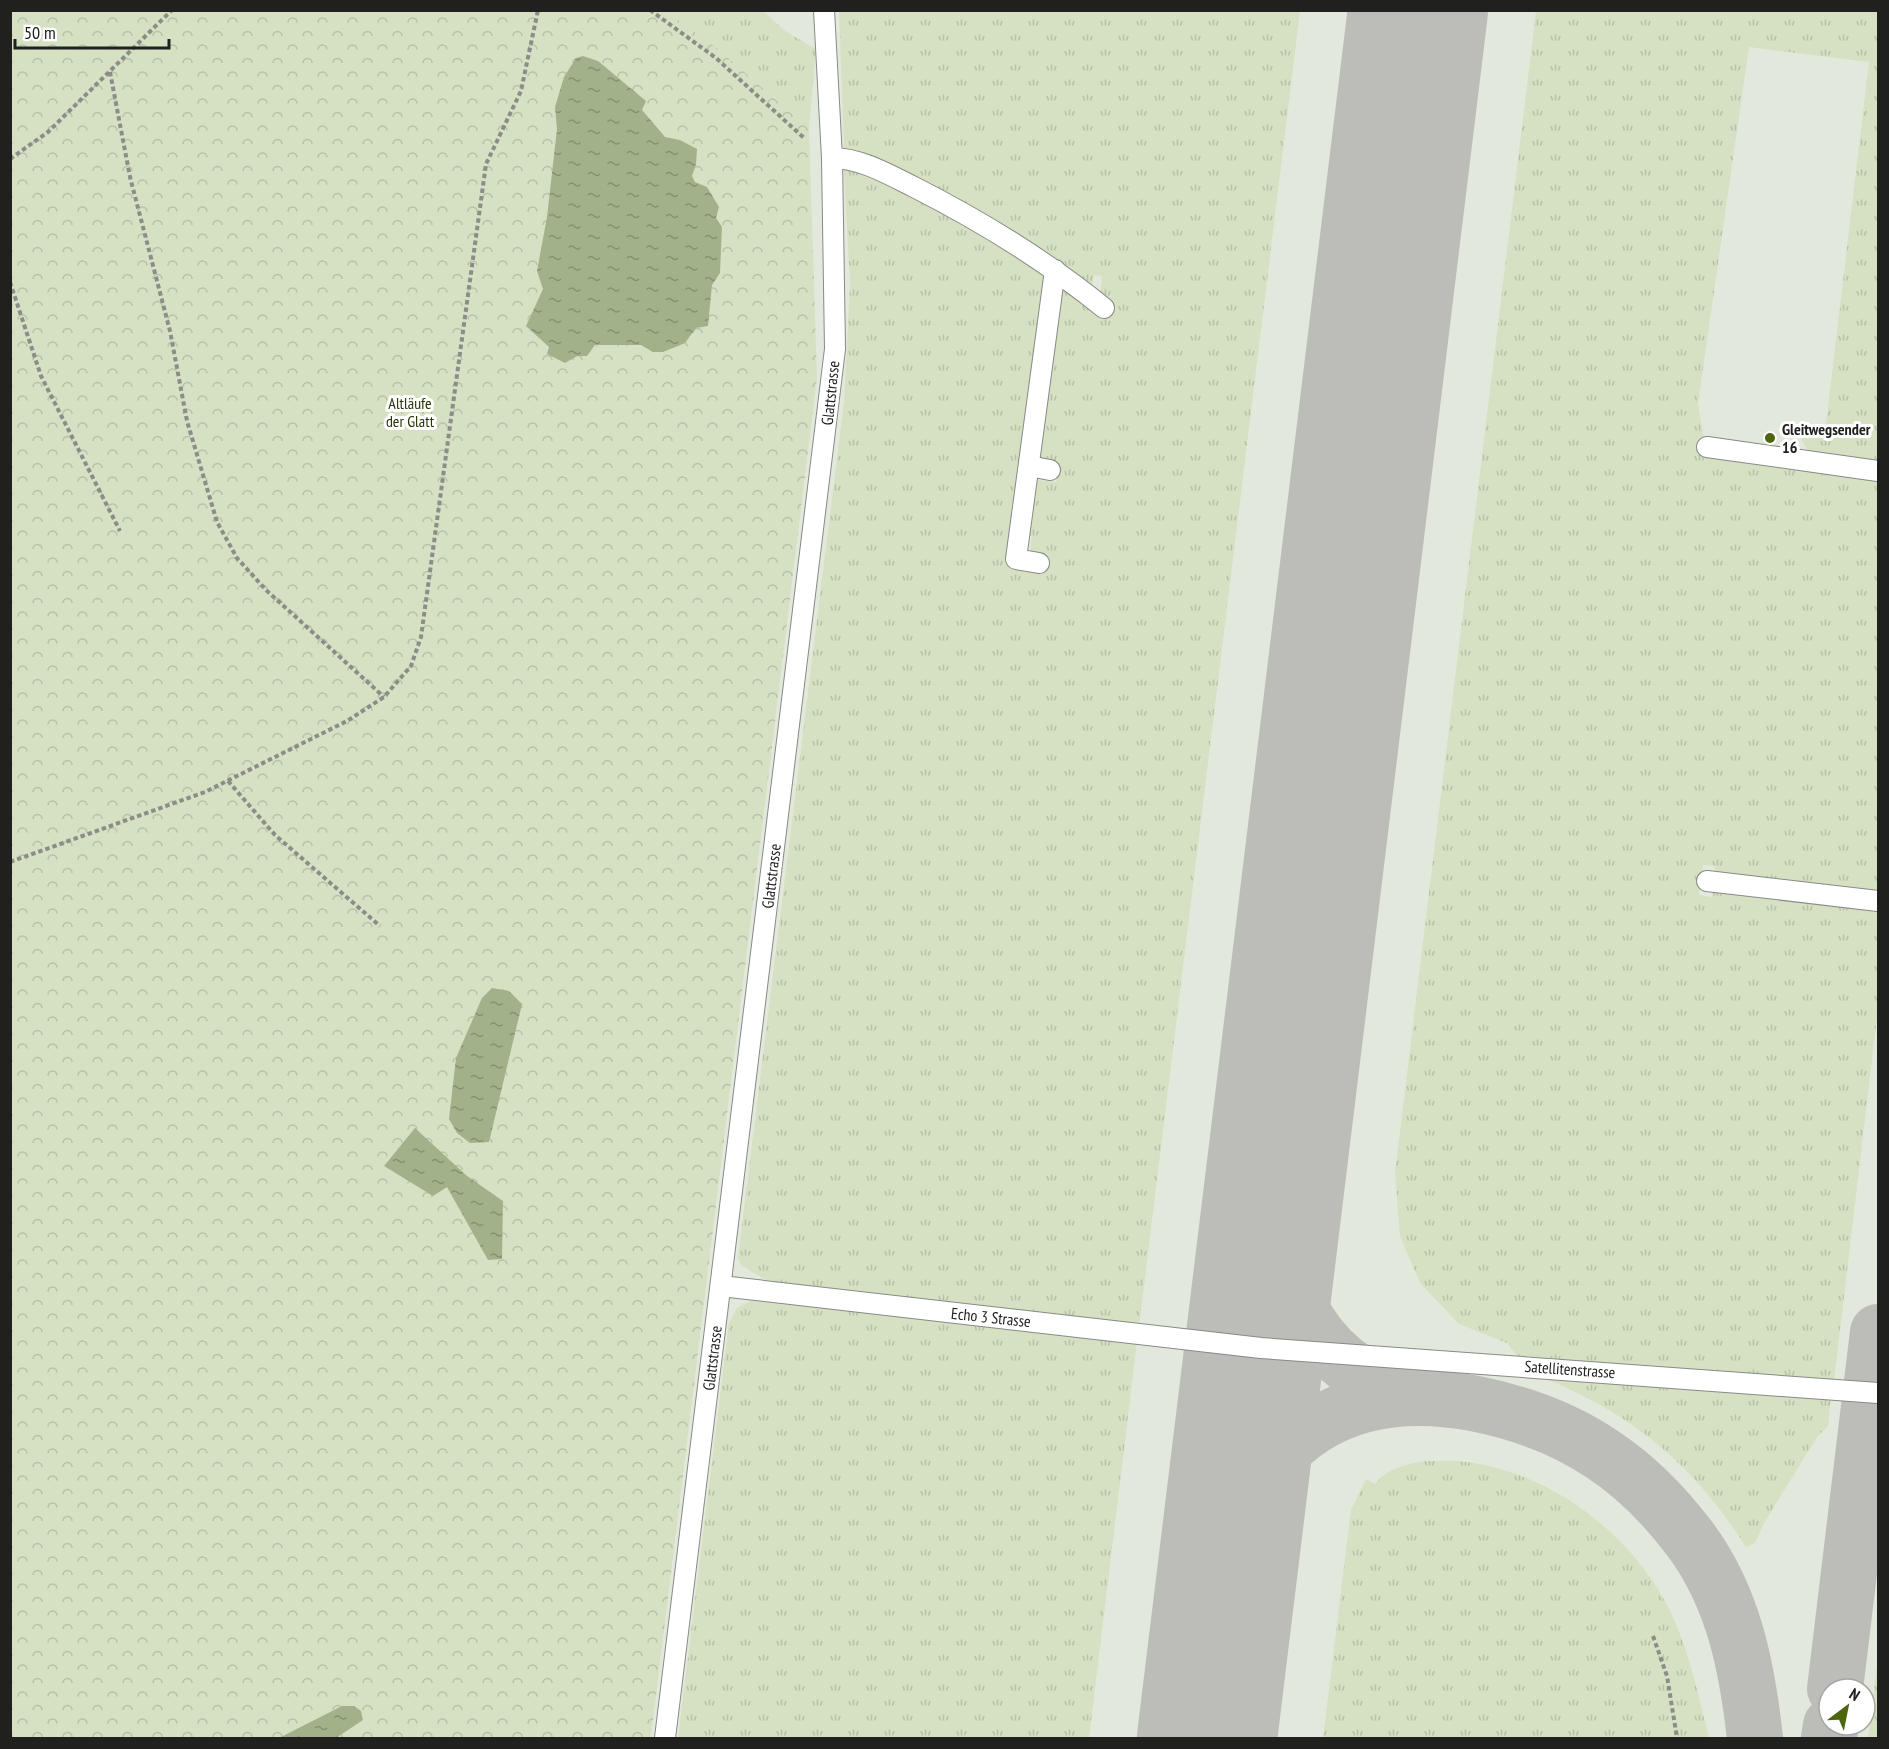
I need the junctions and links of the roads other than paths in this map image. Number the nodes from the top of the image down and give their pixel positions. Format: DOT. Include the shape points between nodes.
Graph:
graph roads {
  1 [pos="824,10"];
  2 [pos="832,158"];
  3 [pos="1055,270"];
  4 [pos="1098,280"];
  5 [pos="1707,447"];
  6 [pos="1029,466"];
  7 [pos="1050,470"];
  8 [pos="1878,471"];
  9 [pos="1039,563"];
  10 [pos="1707,881"];
  11 [pos="1878,901"];
  12 [pos="721,1286"];
  13 [pos="1260,1348"];
  14 [pos="1878,1393"];
  15 [pos="665,1738"];
  1 -- 2 [label="lane, Glattstrasse"];
  2 -- 3 [label="lane" via="858,161 914,186 988,226"];
  2 -- 12 [label="lane, Glattstrasse" via="836,312 833,372"];
  3 -- 4 [label="lane" via="1100,304"];
  3 -- 6 [label="lane"];
  5 -- 8 [label="lane"];
  6 -- 7 [label="lane"];
  6 -- 9 [label="lane" via="1016,559"];
  10 -- 11 [label="lane"];
  12 -- 13 [label="lane, Echo 3 Strasse"];
  12 -- 15 [label="lane, Glattstrasse"];
  13 -- 14 [label="lane, Satellitenstrasse"];
}
